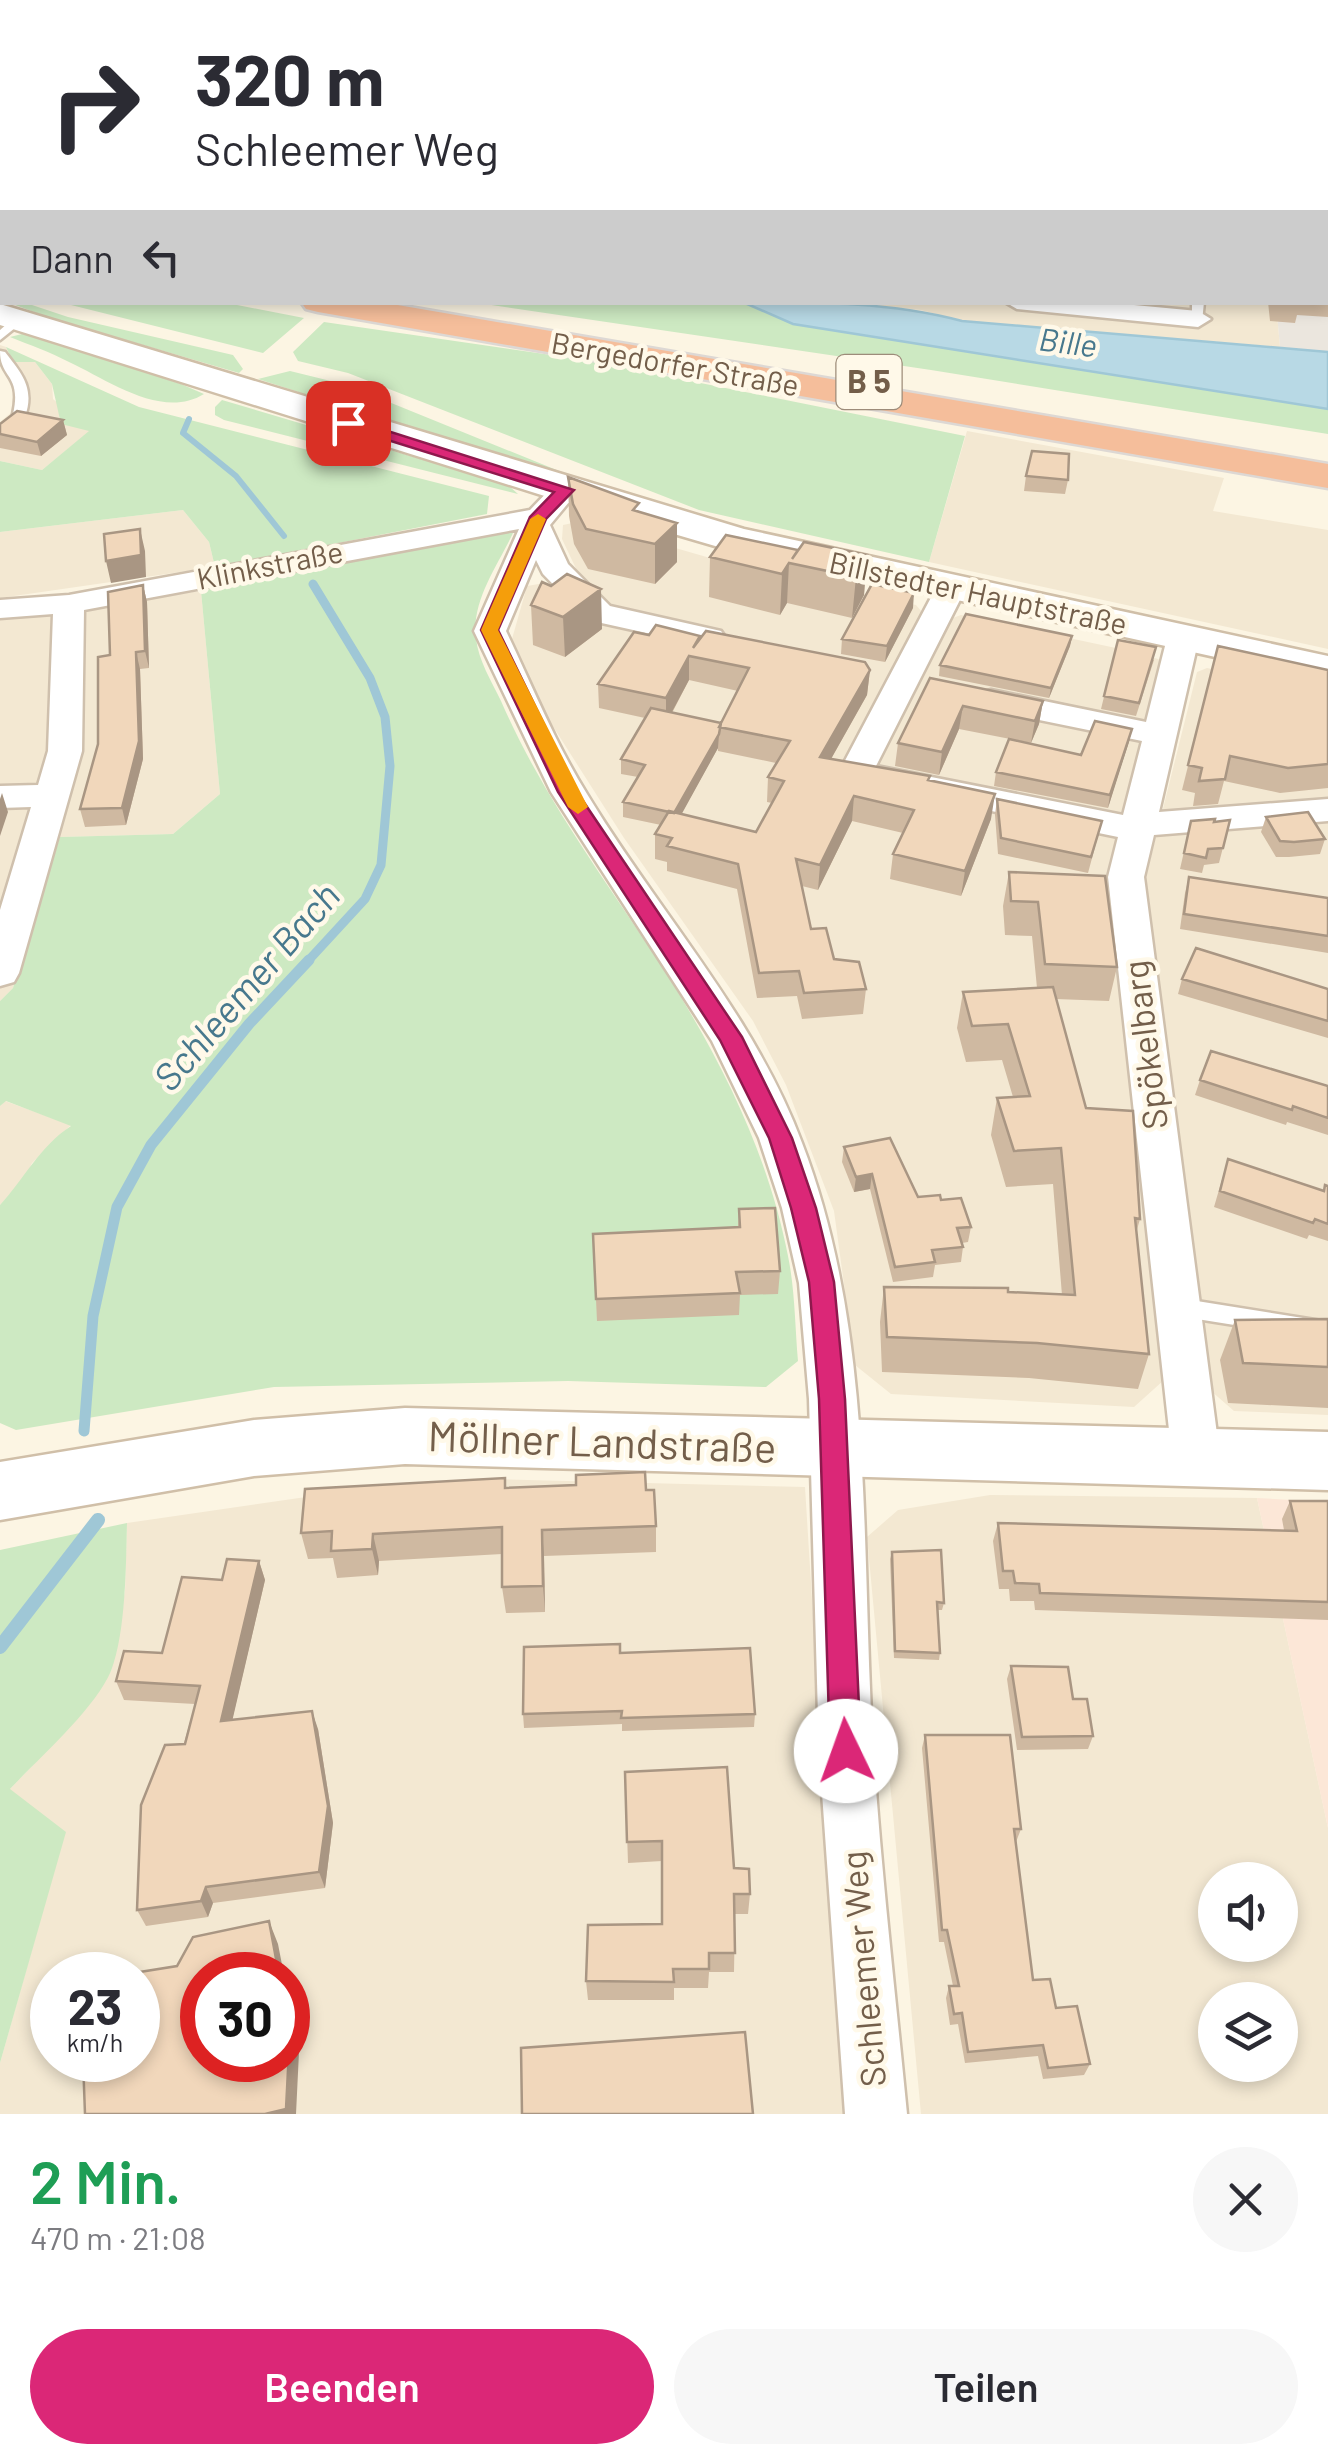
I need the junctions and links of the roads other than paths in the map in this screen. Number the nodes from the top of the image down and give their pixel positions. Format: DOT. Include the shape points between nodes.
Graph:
graph roads {
  1 [pos="335,305"];
  2 [pos="428,305"];
  3 [pos="1077,305"];
  4 [pos="1198,311"];
  5 [pos="6,323"];
  6 [pos="0,355"];
  7 [pos="20,414"];
  8 [pos="1328,458"];
  9 [pos="1328,476"];
  10 [pos="547,511"];
  11 [pos="951,588"];
  12 [pos="68,604"];
  13 [pos="0,609"];
  14 [pos="1182,638"];
  15 [pos="732,643"];
  16 [pos="1328,669"];
  17 [pos="864,673"];
  18 [pos="902,682"];
  19 [pos="1158,734"];
  20 [pos="52,796"];
  21 [pos="0,797"];
  22 [pos="1328,810"];
  23 [pos="1136,824"];
  24 [pos="0,973"];
  25 [pos="1178,1308"];
  26 [pos="1328,1330"];
  27 [pos="834,1450"];
  28 [pos="1196,1457"];
  29 [pos="1328,1461"];
  30 [pos="0,1492"];
  31 [pos="876,2114"];
  1 -- 9 [label="highway, Bergedorfer Straße / B 5"];
  2 -- 8 [label="highway, Bergedorfer Straße / B 5"];
  3 -- 4 [label="street"];
  5 -- 10 [label="street, Billstedter Hauptstraße" via="232,387"];
  6 -- 7 [label="lane" via="26,391"];
  10 -- 11 [label="street, Billstedter Hauptstraße" via="736,540"];
  10 -- 12 [label="street, Klinkstraße"];
  10 -- 15 [label="street" via="554,568 599,613"];
  10 -- 27 [label="street, Schleemer Weg" via="490,630 568,792 730,1037 780,1138 821,1282"];
  11 -- 14 [label="street, Billstedter Hauptstraße"];
  11 -- 18 [label="street"];
  12 -- 13 [label="street, Klinkstraße"];
  12 -- 20 [label="street" via="65,751"];
  14 -- 16 [label="street, Billstedter Hauptstraße"];
  14 -- 19 [label="street, Spökelbarg"];
  17 -- 18 [label="street"];
  18 -- 19 [label="street"];
  18 -- 23 [label="street" via="856,772"];
  19 -- 23 [label="street, Spökelbarg"];
  20 -- 21 [label="street"];
  20 -- 24 [label="street"];
  22 -- 23 [label="street"];
  23 -- 25 [label="street, Spökelbarg" via="1126,877"];
  25 -- 26 [label="lane"];
  25 -- 28 [label="street, Spökelbarg"];
  27 -- 28 [label="street, Möllner Landstraße"];
  27 -- 30 [label="street, Möllner Landstraße" via="405,1436 254,1448"];
  27 -- 31 [label="street, Schleemer Weg" via="846,1751"];
  28 -- 29 [label="street, Möllner Landstraße"];
}
